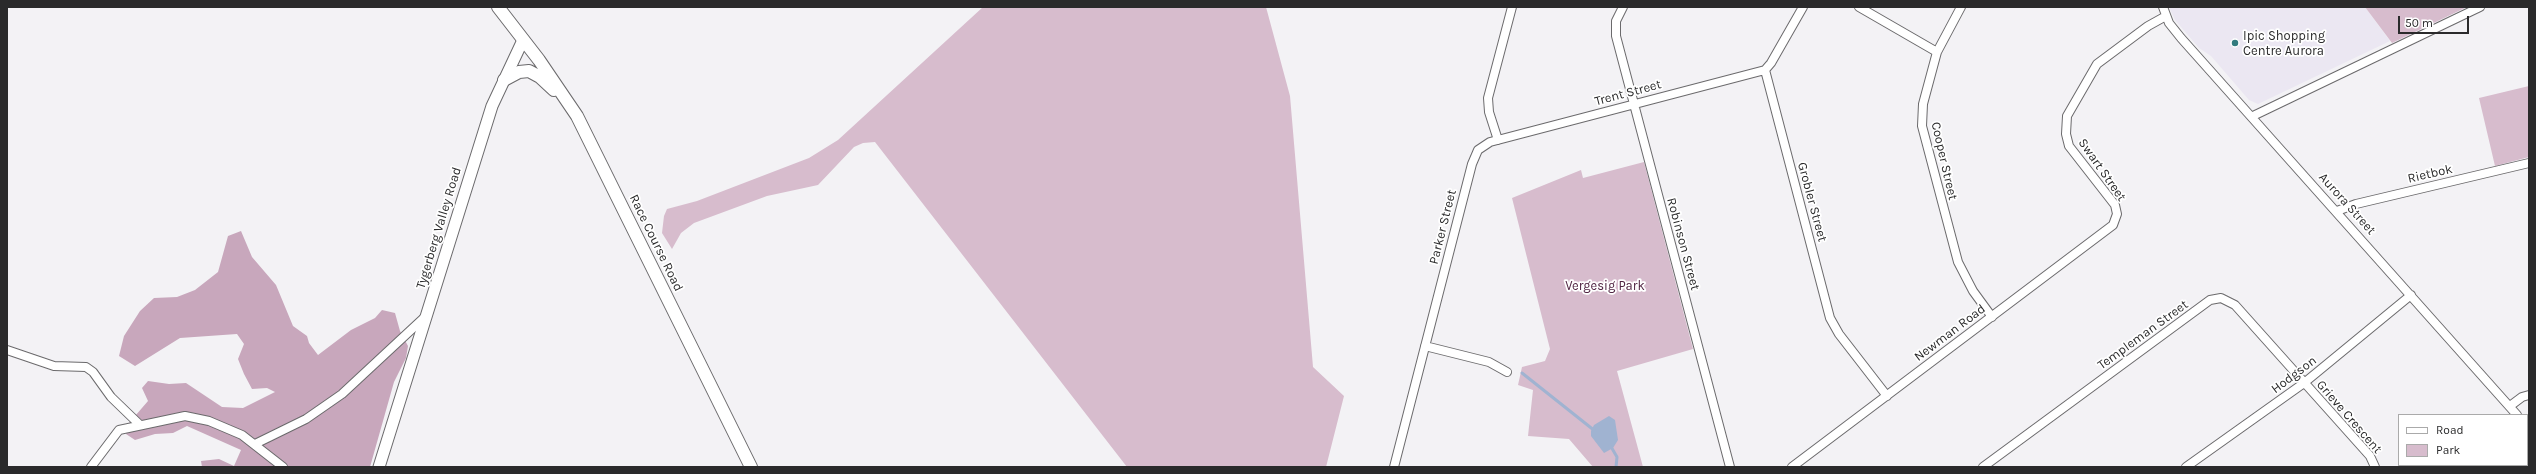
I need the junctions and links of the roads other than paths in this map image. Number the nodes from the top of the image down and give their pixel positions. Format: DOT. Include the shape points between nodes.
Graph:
graph roads {
  1 [pos="498,7"];
  2 [pos="1512,7"];
  3 [pos="1623,7"];
  4 [pos="1803,7"];
  5 [pos="1859,7"];
  6 [pos="1961,7"];
  7 [pos="2163,7"];
  8 [pos="2480,7"];
  9 [pos="2166,16"];
  10 [pos="523,40"];
  11 [pos="1937,52"];
  12 [pos="1765,70"];
  13 [pos="504,80"];
  14 [pos="568,103"];
  15 [pos="1633,104"];
  16 [pos="2253,116"];
  17 [pos="1498,140"];
  18 [pos="2529,163"];
  19 [pos="2337,211"];
  20 [pos="2117,214"];
  21 [pos="2411,295"];
  22 [pos="426,315"];
  23 [pos="1992,317"];
  24 [pos="1425,346"];
  25 [pos="7,350"];
  26 [pos="1508,372"];
  27 [pos="2304,383"];
  28 [pos="2529,395"];
  29 [pos="1887,396"];
  30 [pos="2510,406"];
  31 [pos="2516,414"];
  32 [pos="140,425"];
  33 [pos="255,444"];
  34 [pos="91,467"];
  35 [pos="283,467"];
  36 [pos="378,467"];
  37 [pos="751,467"];
  38 [pos="1394,467"];
  39 [pos="1730,467"];
  40 [pos="1792,467"];
  41 [pos="1983,467"];
  42 [pos="2186,467"];
  43 [pos="2375,467"];
  1 -- 10 [label="main road"];
  2 -- 17 [label="street" via="1488,98 1489,112"];
  3 -- 15 [label="street, Robinson Street" via="1615,28"];
  4 -- 12 [label="street" via="1772,63"];
  5 -- 11 [label="street"];
  6 -- 11 [label="street, Cooper Street"];
  7 -- 9 [label="street, Aurora Street"];
  8 -- 16 [label="street"];
  9 -- 16 [label="street, Aurora Street" via="2181,38"];
  9 -- 20 [label="street, Swart Street" via="2148,26 2098,64 2067,116 2066,134 2072,152 2112,201"];
  10 -- 13 [label="main road, Tygerberg Valley Road"];
  10 -- 14 [label="main road, Race Course Road"];
  11 -- 23 [label="street, Cooper Street" via="1923,104 1923,136 1958,262 1973,291"];
  12 -- 15 [label="street, Trent Street"];
  12 -- 29 [label="street, Grobler Street" via="1830,318 1839,334"];
  13 -- 14 [label="main road" via="519,72 534,72"];
  13 -- 22 [label="main road, Tygerberg Valley Road" via="482,137"];
  14 -- 37 [label="main road, Race Course Road" via="597,155"];
  15 -- 17 [label="street, Trent Street"];
  15 -- 39 [label="street, Robinson Street"];
  16 -- 19 [label="street, Aurora Street"];
  17 -- 24 [label="street, Parker Street" via="1482,147 1473,159"];
  18 -- 19 [label="street, Rietbok" via="2356,204"];
  19 -- 21 [label="street, Aurora Street"];
  20 -- 23 [label="street, Newman Road" via="2110,228"];
  21 -- 27 [label="street, Hodgson"];
  21 -- 30 [label="street, Aurora Street"];
  22 -- 33 [label="street" via="342,394 306,418"];
  22 -- 36 [label="main road, Tygerberg Valley Road"];
  23 -- 29 [label="street, Newman Road"];
  24 -- 26 [label="street" via="1489,362"];
  24 -- 38 [label="street, Parker Street"];
  25 -- 32 [label="street" via="54,366 86,367 93,372 111,398"];
  27 -- 41 [label="street, Templeman Street" via="2232,302 2225,298 2213,299"];
  27 -- 42 [label="street, Hodgson"];
  27 -- 43 [label="street, Grieve Crescent" via="2370,456"];
  28 -- 30 [label="street"];
  29 -- 40 [label="street, Newman Road"];
  30 -- 31 [label="street, Aurora Street"];
  32 -- 33 [label="street" via="196,416 226,427"];
  32 -- 34 [label="street" via="118,430"];
  33 -- 35 [label="street"];
}
